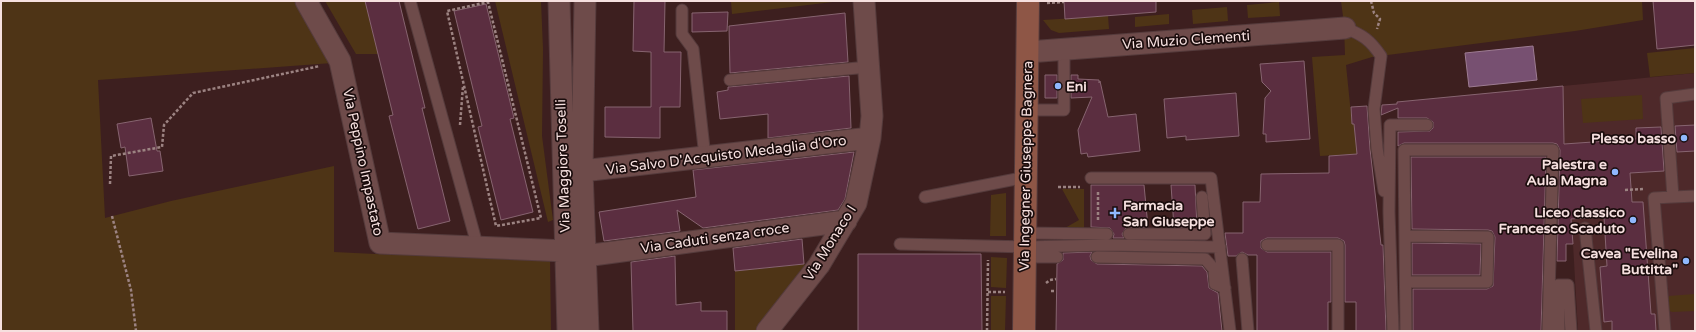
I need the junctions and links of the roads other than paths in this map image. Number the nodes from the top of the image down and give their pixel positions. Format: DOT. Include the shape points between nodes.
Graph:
graph roads {
  1 [pos="306,1"];
  2 [pos="410,1"];
  3 [pos="559,1"];
  4 [pos="585,1"];
  5 [pos="864,1"];
  6 [pos="1028,1"];
  7 [pos="682,10"];
  8 [pos="1345,28"];
  9 [pos="1064,49"];
  10 [pos="1028,52"];
  11 [pos="868,67"];
  12 [pos="730,80"];
  13 [pos="1695,94"];
  14 [pos="1027,110"];
  15 [pos="1427,125"];
  16 [pos="870,138"];
  17 [pos="704,157"];
  18 [pos="582,172"];
  19 [pos="1026,177"];
  20 [pos="1091,184"];
  21 [pos="1695,196"];
  22 [pos="925,197"];
  23 [pos="1202,197"];
  24 [pos="1673,197"];
  25 [pos="1389,217"];
  26 [pos="846,221"];
  27 [pos="1585,228"];
  28 [pos="1102,234"];
  29 [pos="1129,234"];
  30 [pos="1405,236"];
  31 [pos="900,244"];
  32 [pos="1267,245"];
  33 [pos="1025,246"];
  34 [pos="1220,247"];
  35 [pos="478,248"];
  36 [pos="575,253"];
  37 [pos="1057,257"];
  38 [pos="1097,258"];
  39 [pos="1242,259"];
  40 [pos="1406,282"];
  41 [pos="1225,288"];
  42 [pos="568,331"];
  43 [pos="588,331"];
  44 [pos="767,331"];
  45 [pos="1024,331"];
  46 [pos="1230,331"];
  47 [pos="1248,331"];
  48 [pos="1338,331"];
  49 [pos="1393,331"];
  50 [pos="1406,331"];
  51 [pos="1548,331"];
  52 [pos="1558,331"];
  53 [pos="1571,331"];
  54 [pos="1596,331"];
  55 [pos="1665,331"];
  1 -- 35 [label="street, Via Peppino Impastato" via="340,61 380,243"];
  2 -- 35 [label="lane"];
  3 -- 36 [label="street, Via Maggiore Toselli"];
  4 -- 18 [label="street, Via Maggiore Toselli"];
  5 -- 11 [label="street, Via Monaco I"];
  6 -- 10 [label="main road, Via Ingegner Giuseppe Bagnera"];
  7 -- 17 [label="lane" via="682,34 693,49"];
  8 -- 9 [label="street, Via Muzio Clementi"];
  8 -- 25 [label="lane" via="1362,35 1381,56 1374,109 1377,148"];
  9 -- 10 [label="street, Via Muzio Clementi"];
  9 -- 14 [label="lane" via="1064,110"];
  10 -- 14 [label="main road, Via Ingegner Giuseppe Bagnera"];
  11 -- 12 [label="lane"];
  11 -- 16 [label="street, Via Monaco I" via="872,116"];
  13 -- 24 [label="lane" via="1666,98"];
  14 -- 19 [label="main road, Via Ingegner Giuseppe Bagnera"];
  15 -- 25 [label="lane" via="1390,125"];
  16 -- 17 [label="street, Via Salvo D'Acquisto Medaglia d'Oro"];
  16 -- 26 [label="street, Via Monaco I" via="856,203"];
  17 -- 18 [label="street, Via Salvo D'Acquisto Medaglia d'Oro"];
  18 -- 36 [label="street, Via Maggiore Toselli"];
  19 -- 22 [label="lane"];
  19 -- 33 [label="main road, Via Ingegner Giuseppe Bagnera"];
  20 -- 34 [label="lane" via="1211,178"];
  21 -- 24 [label="lane"];
  23 -- 29 [label="lane" via="1205,234"];
  24 -- 55 [label="lane" via="1654,198"];
  25 -- 49 [label="lane"];
  26 -- 36 [label="street, Via Caduti senza croce"];
  26 -- 44 [label="street, Via Monaco I" via="819,265"];
  27 -- 54 [label="lane"];
  28 -- 33 [label="lane"];
  30 -- 40 [label="lane"];
  30 -- 40 [label="lane" via="1488,237 1487,282"];
  30 -- 51 [label="lane" via="1404,150 1553,150"];
  31 -- 33 [label="lane"];
  32 -- 48 [label="lane" via="1338,245"];
  33 -- 34 [label="lane"];
  33 -- 37 [label="lane"];
  33 -- 45 [label="main road, Via Ingegner Giuseppe Bagnera"];
  34 -- 41 [label="lane"];
  35 -- 36 [label="street, Via Peppino Impastato"];
  36 -- 42 [label="street, Via Maggiore Toselli"];
  36 -- 43 [label="street, Via Maggiore Toselli"];
  38 -- 41 [label="lane" via="1205,259 1214,269 1215,284"];
  39 -- 47 [label="lane"];
  40 -- 50 [label="lane"];
  41 -- 46 [label="lane"];
  52 -- 53 [label="lane" via="1558,285 1568,285"];
}
